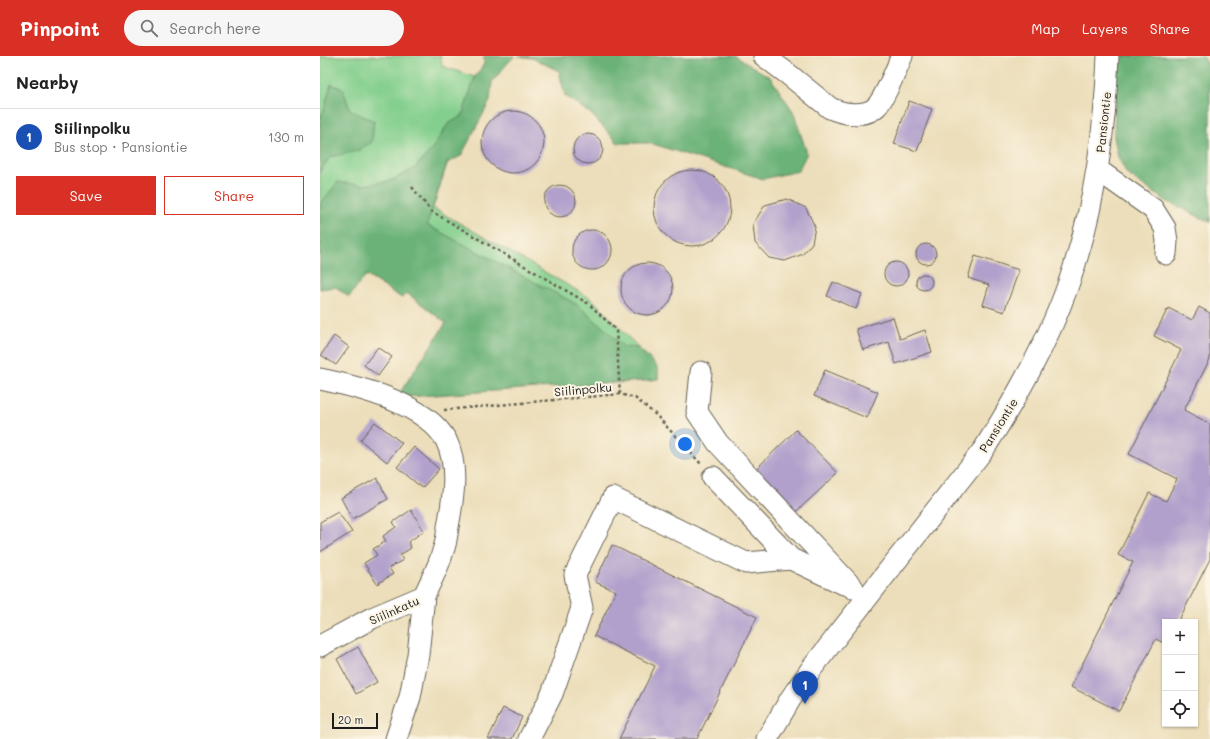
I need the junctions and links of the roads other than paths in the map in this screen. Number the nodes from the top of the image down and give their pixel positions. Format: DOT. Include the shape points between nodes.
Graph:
graph roads {
  1 [pos="764,56"];
  2 [pos="902,56"];
  3 [pos="1108,56"];
  4 [pos="1098,170"];
  5 [pos="1166,254"];
  6 [pos="701,372"];
  7 [pos="320,379"];
  8 [pos="713,477"];
  9 [pos="791,559"];
  10 [pos="860,594"];
  11 [pos="424,596"];
  12 [pos="320,646"];
  13 [pos="396,739"];
  14 [pos="529,739"];
  15 [pos="767,739"];
  1 -- 2 [label="street" via="830,108 850,114 866,113 877,106"];
  3 -- 4 [label="street, Pansiontie" via="1107,97"];
  4 -- 5 [label="street" via="1153,209 1165,228"];
  4 -- 10 [label="street, Pansiontie" via="1080,248 1067,288 1006,414 984,449"];
  6 -- 10 [label="street" via="697,412 718,443"];
  7 -- 11 [label="street, Siilinkatu" via="350,385 389,398 422,414 445,440 453,468 452,509 443,551"];
  8 -- 9 [label="street"];
  9 -- 10 [label="street"];
  9 -- 14 [label="street" via="746,563 613,498 575,575 582,608 552,694"];
  10 -- 15 [label="street, Pansiontie"];
  11 -- 12 [label="street, Siilinkatu" via="372,618"];
  11 -- 13 [label="street" via="418,655 410,697"];
}
